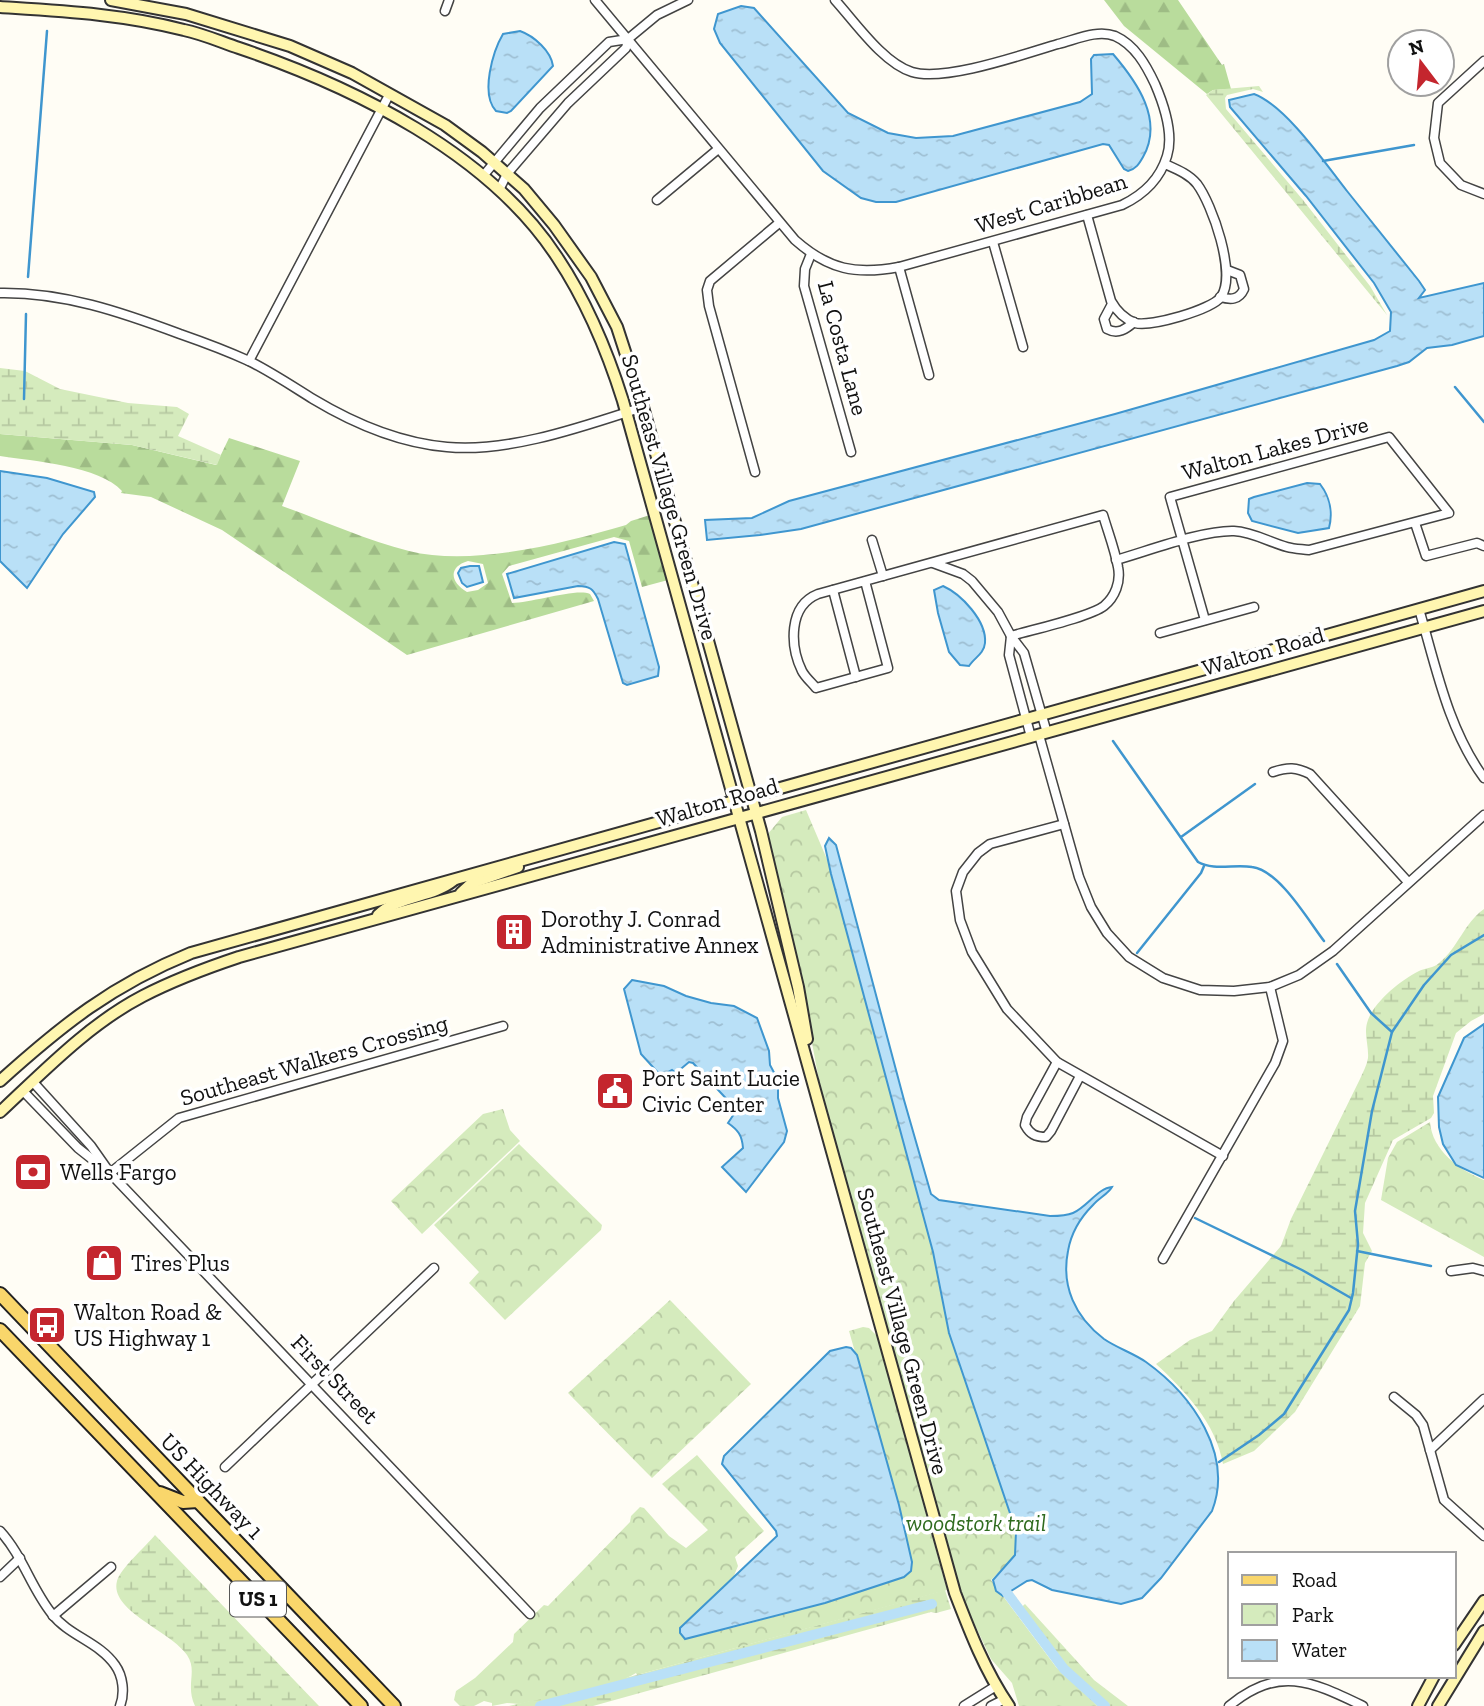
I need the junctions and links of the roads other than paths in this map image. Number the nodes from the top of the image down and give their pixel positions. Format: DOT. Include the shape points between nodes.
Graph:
graph roads {
  1 [pos="111,0"];
  2 [pos="449,0"];
  3 [pos="595,0"];
  4 [pos="688,0"];
  5 [pos="835,0"];
  6 [pos="0,7"];
  7 [pos="445,10"];
  8 [pos="628,38"];
  9 [pos="301,51"];
  10 [pos="1484,61"];
  11 [pos="293,68"];
  12 [pos="389,95"];
  13 [pos="381,110"];
  14 [pos="717,149"];
  15 [pos="494,163"];
  16 [pos="1165,164"];
  17 [pos="507,174"];
  18 [pos="483,176"];
  19 [pos="499,190"];
  20 [pos="1484,194"];
  21 [pos="657,200"];
  22 [pos="1087,215"];
  23 [pos="779,223"];
  24 [pos="993,242"];
  25 [pos="811,254"];
  26 [pos="900,267"];
  27 [pos="1227,270"];
  28 [pos="0,293"];
  29 [pos="1220,297"];
  30 [pos="1112,304"];
  31 [pos="1135,323"];
  32 [pos="1023,347"];
  33 [pos="249,361"];
  34 [pos="929,375"];
  35 [pos="643,407"];
  36 [pos="627,412"];
  37 [pos="851,452"];
  38 [pos="755,472"];
  39 [pos="1415,523"];
  40 [pos="872,540"];
  41 [pos="1183,542"];
  42 [pos="1484,546"];
  43 [pos="1116,560"];
  44 [pos="933,562"];
  45 [pos="883,576"];
  46 [pos="865,581"];
  47 [pos="832,590"];
  48 [pos="1484,590"];
  49 [pos="1254,607"];
  50 [pos="1419,609"];
  51 [pos="1484,611"];
  52 [pos="1205,620"];
  53 [pos="1424,627"];
  54 [pos="1160,633"];
  55 [pos="1011,636"];
  56 [pos="856,677"];
  57 [pos="1042,714"];
  58 [pos="1026,719"];
  59 [pos="1039,735"];
  60 [pos="1273,772"];
  61 [pos="1484,778"];
  62 [pos="751,795"];
  63 [pos="734,800"];
  64 [pos="756,812"];
  65 [pos="1484,815"];
  66 [pos="739,817"];
  67 [pos="1064,824"];
  68 [pos="546,853"];
  69 [pos="458,877"];
  70 [pos="1408,882"];
  71 [pos="458,896"];
  72 [pos="373,919"];
  73 [pos="1269,987"];
  74 [pos="503,1026"];
  75 [pos="1058,1062"];
  76 [pos="1080,1076"];
  77 [pos="814,1080"];
  78 [pos="0,1081"];
  79 [pos="33,1082"];
  80 [pos="23,1091"];
  81 [pos="0,1112"];
  82 [pos="1223,1156"];
  83 [pos="110,1173"];
  84 [pos="1163,1259"];
  85 [pos="434,1268"];
  86 [pos="1451,1270"];
  87 [pos="1484,1271"];
  88 [pos="0,1294"];
  89 [pos="0,1330"];
  90 [pos="313,1384"];
  91 [pos="1394,1397"];
  92 [pos="1484,1399"];
  93 [pos="1430,1450"];
  94 [pos="225,1467"];
  95 [pos="156,1491"];
  96 [pos="198,1501"];
  97 [pos="0,1531"];
  98 [pos="1484,1536"];
  99 [pos="20,1558"];
  100 [pos="111,1567"];
  101 [pos="0,1577"];
  102 [pos="1484,1601"];
  103 [pos="530,1614"];
  104 [pos="53,1616"];
  105 [pos="1484,1631"];
  106 [pos="1456,1643"];
  107 [pos="1456,1677"];
  108 [pos="1433,1678"];
  109 [pos="1455,1678"];
  110 [pos="996,1686"];
  111 [pos="1007,1703"];
  112 [pos="120,1706"];
  113 [pos="360,1706"];
  114 [pos="394,1706"];
  115 [pos="964,1706"];
  116 [pos="991,1706"];
  117 [pos="1228,1706"];
  118 [pos="1363,1706"];
  119 [pos="1418,1706"];
  120 [pos="1438,1706"];
  1 -- 9 [label="street, Southeast Village Green Drive" via="186,14"];
  2 -- 7 [label="street"];
  3 -- 8 [label="street, West Caribbean"];
  4 -- 8 [label="street" via="657,15"];
  5 -- 16 [label="street" via="887,57 913,72 964,70 1089,35 1113,35 1147,66 1161,98 1171,143"];
  6 -- 11 [label="street, Southeast Village Green Drive" via="96,13 185,30"];
  8 -- 14 [label="street, West Caribbean"];
  8 -- 15 [label="street" via="610,42 540,108"];
  8 -- 17 [label="street" via="626,48 568,103"];
  9 -- 11 [label="street"];
  9 -- 12 [label="street, Southeast Village Green Drive"];
  10 -- 20 [label="street" via="1438,103 1434,138 1440,163 1461,186"];
  11 -- 13 [label="street, Southeast Village Green Drive"];
  12 -- 13 [label="street"];
  12 -- 15 [label="street, Southeast Village Green Drive" via="445,125"];
  13 -- 18 [label="street, Southeast Village Green Drive" via="454,153"];
  13 -- 33 [label="street"];
  14 -- 21 [label="street"];
  14 -- 23 [label="street, West Caribbean"];
  15 -- 17 [label="street, Southeast Village Green Drive"];
  15 -- 18 [label="street"];
  16 -- 22 [label="street, West Caribbean" via="1143,194"];
  16 -- 27 [label="street" via="1189,176 1204,195"];
  17 -- 19 [label="street"];
  17 -- 35 [label="street, Southeast Village Green Drive" via="554,225 591,277 617,327"];
  18 -- 19 [label="street, Southeast Village Green Drive"];
  19 -- 36 [label="street, Southeast Village Green Drive" via="556,256 583,301"];
  22 -- 24 [label="street, West Caribbean"];
  22 -- 30 [label="street"];
  23 -- 25 [label="street, West Caribbean"];
  23 -- 38 [label="street" via="714,276 707,290"];
  24 -- 26 [label="street, West Caribbean"];
  24 -- 32 [label="street"];
  25 -- 26 [label="street, West Caribbean" via="854,270"];
  25 -- 37 [label="street, La Costa Lane" via="804,286"];
  26 -- 34 [label="street"];
  27 -- 29 [label="street"];
  27 -- 29 [label="street" via="1240,275 1244,289 1230,300"];
  28 -- 33 [label="street" via="69,298 140,318"];
  29 -- 31 [label="street" via="1190,313"];
  30 -- 31 [label="street"];
  30 -- 31 [label="street" via="1104,318 1107,329 1121,331"];
  33 -- 36 [label="street" via="367,427 446,447 511,444"];
  35 -- 36 [label="street"];
  35 -- 62 [label="street, Southeast Village Green Drive"];
  36 -- 63 [label="street, Southeast Village Green Drive"];
  39 -- 41 [label="street, Walton Lakes Drive" via="1309,550 1234,531"];
  39 -- 41 [label="street, Walton Lakes Drive" via="1449,513 1389,437 1170,497"];
  39 -- 42 [label="street" via="1426,556 1478,543"];
  40 -- 45 [label="street"];
  41 -- 43 [label="street, Walton Lakes Drive"];
  41 -- 52 [label="street, Walton Lakes Drive"];
  43 -- 44 [label="street" via="1103,515"];
  43 -- 55 [label="street" via="1118,586 1101,608"];
  44 -- 45 [label="street"];
  44 -- 55 [label="street" via="972,581"];
  45 -- 46 [label="street"];
  46 -- 47 [label="street"];
  46 -- 56 [label="street" via="888,668"];
  47 -- 56 [label="street"];
  47 -- 56 [label="street" via="809,598 795,616 795,646 802,673 816,688"];
  48 -- 50 [label="street, Walton Road"];
  49 -- 52 [label="street"];
  50 -- 53 [label="street"];
  50 -- 57 [label="street, Walton Road"];
  51 -- 53 [label="street, Walton Road"];
  52 -- 54 [label="street"];
  53 -- 59 [label="street, Walton Road"];
  53 -- 61 [label="street" via="1446,701"];
  55 -- 57 [label="street" via="1024,653"];
  55 -- 58 [label="street" via="1009,655"];
  57 -- 58 [label="street, Walton Road"];
  57 -- 59 [label="street"];
  58 -- 59 [label="street"];
  58 -- 62 [label="street, Walton Road"];
  59 -- 64 [label="street, Walton Road"];
  59 -- 67 [label="street"];
  60 -- 70 [label="street" via="1299,768 1310,774"];
  62 -- 63 [label="street, Walton Road"];
  62 -- 64 [label="street, Southeast Village Green Drive"];
  63 -- 66 [label="street, Southeast Village Green Drive"];
  63 -- 68 [label="street, Walton Road"];
  64 -- 66 [label="street, Walton Road"];
  64 -- 77 [label="street, Southeast Village Green Drive" via="799,987"];
  65 -- 70 [label="street"];
  66 -- 71 [label="street, Walton Road"];
  66 -- 77 [label="street, Southeast Village Green Drive"];
  67 -- 73 [label="street" via="1091,907 1129,957 1163,978 1200,990"];
  67 -- 75 [label="street" via="990,844 962,872 956,891 960,920 987,980 1007,1009"];
  68 -- 69 [label="street, Walton Road"];
  68 -- 71 [label="street" via="472,883"];
  69 -- 72 [label="street" via="444,888 391,906"];
  69 -- 78 [label="street, Walton Road" via="191,953 155,968 66,1023"];
  70 -- 73 [label="street" via="1333,951 1299,975"];
  71 -- 72 [label="street, Walton Road"];
  72 -- 79 [label="street, Walton Road" via="181,977 92,1029"];
  73 -- 82 [label="street" via="1283,1041"];
  74 -- 83 [label="street, Southeast Walkers Crossing" via="179,1118"];
  75 -- 76 [label="street"];
  75 -- 76 [label="street" via="1027,1117 1029,1133 1046,1138"];
  76 -- 82 [label="street"];
  77 -- 110 [label="street, Southeast Village Green Drive" via="955,1593"];
  79 -- 80 [label="street, Walton Road"];
  79 -- 83 [label="street, First Street"];
  80 -- 81 [label="street, Walton Road"];
  80 -- 83 [label="street, First Street" via="78,1148"];
  82 -- 84 [label="street"];
  83 -- 90 [label="street, First Street"];
  85 -- 90 [label="street"];
  86 -- 87 [label="street"];
  88 -- 96 [label="main road, US Highway 1 / US 1"];
  89 -- 95 [label="main road, US Highway 1 / US 1"];
  90 -- 94 [label="street"];
  90 -- 103 [label="street, First Street"];
  91 -- 93 [label="street" via="1423,1425"];
  92 -- 93 [label="street"];
  93 -- 98 [label="street" via="1444,1500"];
  95 -- 96 [label="main road" via="183,1502"];
  95 -- 113 [label="main road, US Highway 1 / US 1"];
  96 -- 114 [label="main road, US Highway 1 / US 1"];
  97 -- 99 [label="street"];
  99 -- 101 [label="street"];
  99 -- 104 [label="street"];
  100 -- 104 [label="street"];
  102 -- 106 [label="street"];
  104 -- 112 [label="street" via="117,1666 122,1683"];
  105 -- 107 [label="street"];
  108 -- 119 [label="street"];
  109 -- 120 [label="street"];
  110 -- 111 [label="street, Southeast Village Green Drive"];
  110 -- 115 [label="street"];
  111 -- 116 [label="street"];
  117 -- 118 [label="street" via="1253,1688 1306,1681"];
}
